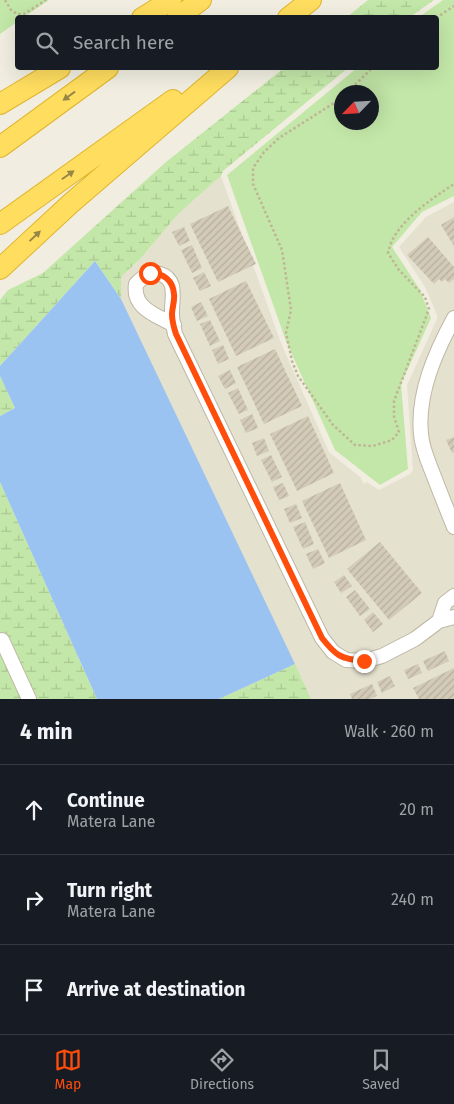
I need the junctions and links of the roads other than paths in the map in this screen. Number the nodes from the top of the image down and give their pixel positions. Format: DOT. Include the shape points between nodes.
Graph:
graph roads {
  1 [pos="171,0"];
  2 [pos="201,0"];
  3 [pos="312,0"];
  4 [pos="147,15"];
  5 [pos="181,15"];
  6 [pos="292,15"];
  7 [pos="57,70"];
  8 [pos="105,70"];
  9 [pos="216,70"];
  10 [pos="226,70"];
  11 [pos="0,104"];
  12 [pos="0,146"];
  13 [pos="0,224"];
  14 [pos="0,269"];
  15 [pos="454,318"];
  16 [pos="174,325"];
  17 [pos="454,527"];
  18 [pos="454,596"];
  19 [pos="454,617"];
  20 [pos="439,621"];
  21 [pos="2,640"];
  22 [pos="29,699"];
  1 -- 4 [label="highway"];
  2 -- 5 [label="highway"];
  3 -- 6 [label="highway"];
  7 -- 11 [label="highway"];
  8 -- 12 [label="highway, one-way"];
  13 -- 9 [label="highway, one-way"];
  14 -- 10 [label="highway, one-way"];
  15 -- 17 [label="street" via="434,360 423,394 420,428 425,452"];
  16 -- 20 [label="street" via="318,631 333,652 346,660 364,661 382,656"];
  18 -- 20 [label="street" via="445,603"];
  19 -- 20 [label="street"];
  21 -- 22 [label="street"];
}
